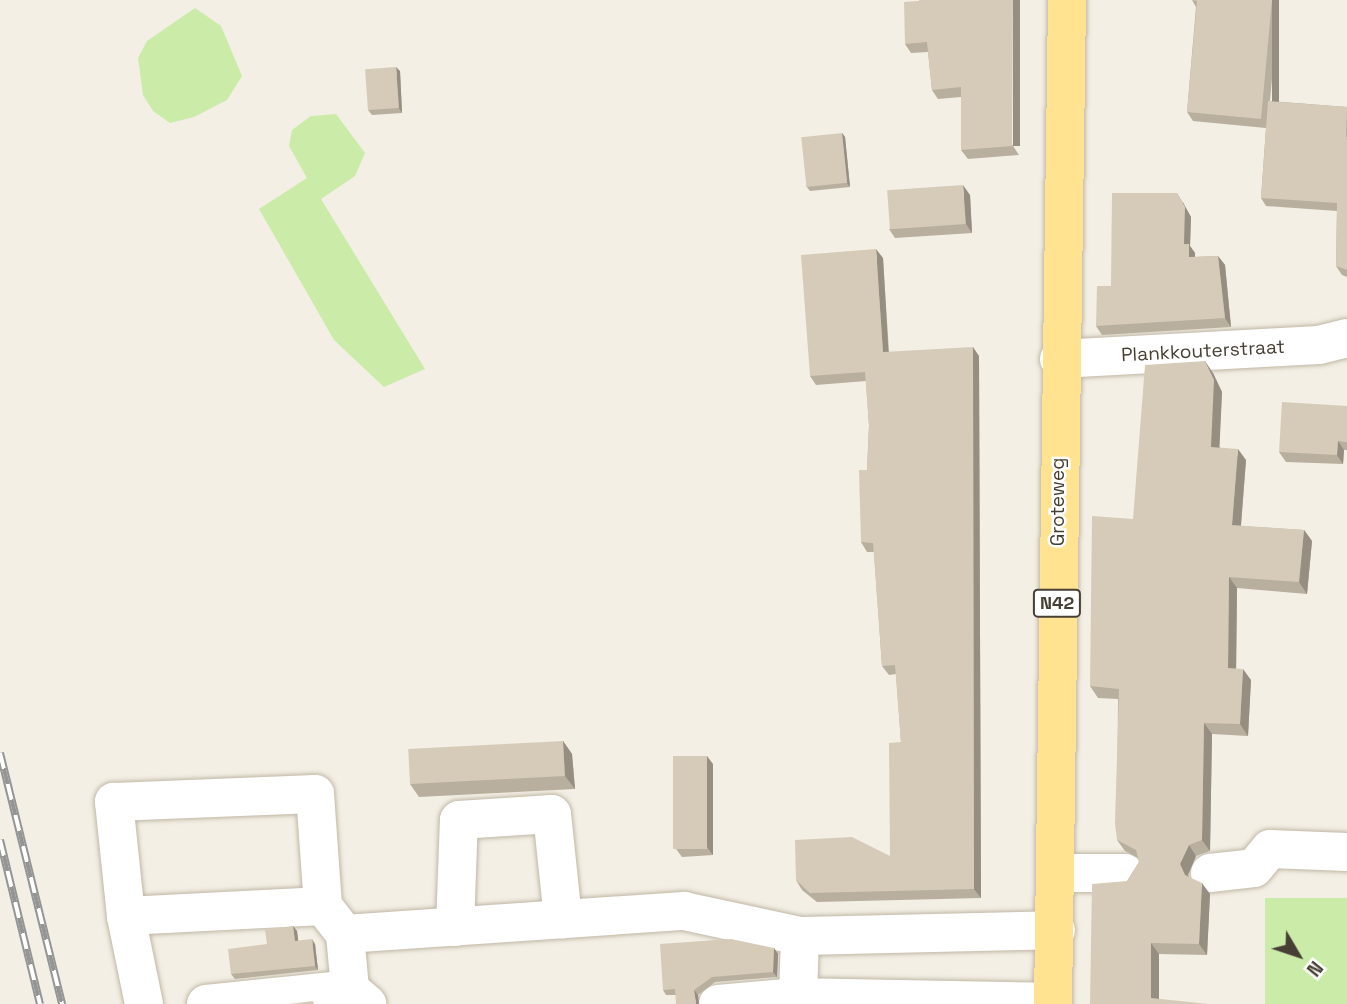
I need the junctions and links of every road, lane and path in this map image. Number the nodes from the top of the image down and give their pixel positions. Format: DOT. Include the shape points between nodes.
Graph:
graph roads {
  1 [pos="1067,0"];
  2 [pos="1347,338"];
  3 [pos="1059,359"];
  4 [pos="1347,852"];
  5 [pos="1056,873"];
  6 [pos="1125,873"];
  7 [pos="1210,873"];
  8 [pos="126,916"];
  9 [pos="563,919"];
  10 [pos="334,920"];
  11 [pos="455,927"];
  12 [pos="1056,930"];
  13 [pos="800,936"];
  14 [pos="358,997"];
  15 [pos="799,997"];
  16 [pos="1053,1003"];
  17 [pos="144,1004"];
  18 [pos="206,1004"];
  19 [pos="718,1004"];
  1 -- 3 [label="main road, Groteweg / N42"];
  2 -- 3 [label="street, Plankkouterstraat" via="1319,345"];
  3 -- 5 [label="main road, Groteweg / N42"];
  4 -- 7 [label="street" via="1270,849 1254,868"];
  5 -- 6 [label="street"];
  5 -- 12 [label="main road, Groteweg / N42"];
  8 -- 10 [label="street"];
  8 -- 10 [label="street" via="114,802 315,794"];
  8 -- 17 [label="street"];
  9 -- 11 [label="street"];
  9 -- 11 [label="street" via="552,814 459,820"];
  9 -- 13 [label="street" via="684,911"];
  10 -- 11 [label="street"];
  10 -- 14 [label="street"];
  12 -- 13 [label="street"];
  12 -- 16 [label="main road, Groteweg / N42"];
  13 -- 15 [label="street"];
  14 -- 18 [label="street"];
  15 -- 16 [label="street"];
  15 -- 19 [label="street"];
}
